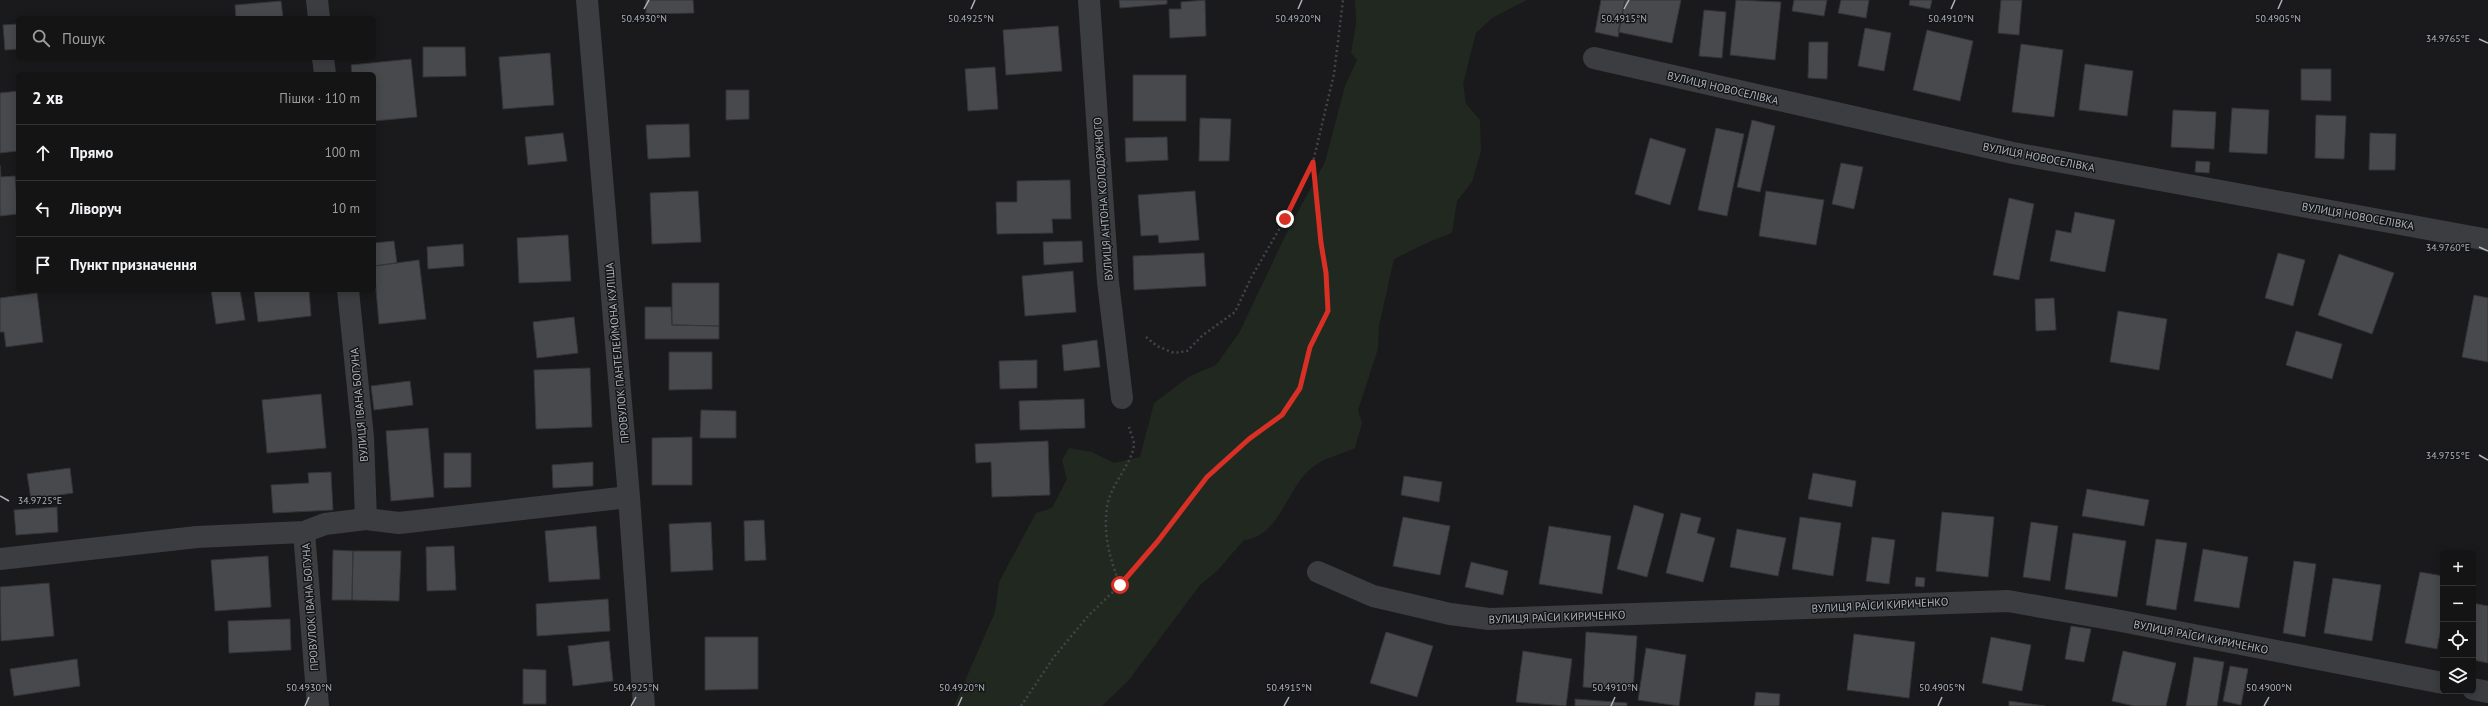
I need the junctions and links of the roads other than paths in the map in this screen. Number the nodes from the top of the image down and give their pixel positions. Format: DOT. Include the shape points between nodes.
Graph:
graph roads {
  1 [pos="317,0"];
  2 [pos="586,0"];
  3 [pos="1089,0"];
  4 [pos="319,16"];
  5 [pos="1594,58"];
  6 [pos="323,60"];
  7 [pos="325,72"];
  8 [pos="2488,240"];
  9 [pos="348,292"];
  10 [pos="1122,398"];
  11 [pos="629,497"];
  12 [pos="366,519"];
  13 [pos="304,532"];
  14 [pos="0,559"];
  15 [pos="1318,572"];
  16 [pos="2440,683"];
  17 [pos="2476,690"];
  18 [pos="2488,692"];
  19 [pos="318,706"];
  20 [pos="644,706"];
  1 -- 4 [label="street"];
  2 -- 11 [label="street, ПРОВУЛОК ПАНТЕЛЕЙМОНА КУЛІША"];
  3 -- 10 [label="street, ВУЛИЦЯ АНТОНА КОЛОДЯЖНОГО" via="1108,282"];
  5 -- 8 [label="street, ВУЛИЦЯ НОВОСЕЛІВКА" via="2012,153"];
  6 -- 7 [label="street"];
  9 -- 12 [label="street, ВУЛИЦЯ ІВАНА БОГУНА" via="363,437"];
  11 -- 12 [label="street" via="399,523"];
  11 -- 20 [label="street, ПРОВУЛОК ПАНТЕЛЕЙМОНА КУЛІША"];
  12 -- 13 [label="street" via="325,524"];
  13 -- 14 [label="street" via="197,537"];
  13 -- 19 [label="street, ПРОВУЛОК ІВАНА БОГУНА"];
  15 -- 16 [label="street, ВУЛИЦЯ РАЇСИ КИРИЧЕНКО" via="1373,596 1450,614 1489,620 2008,601"];
  17 -- 18 [label="street"];
}
